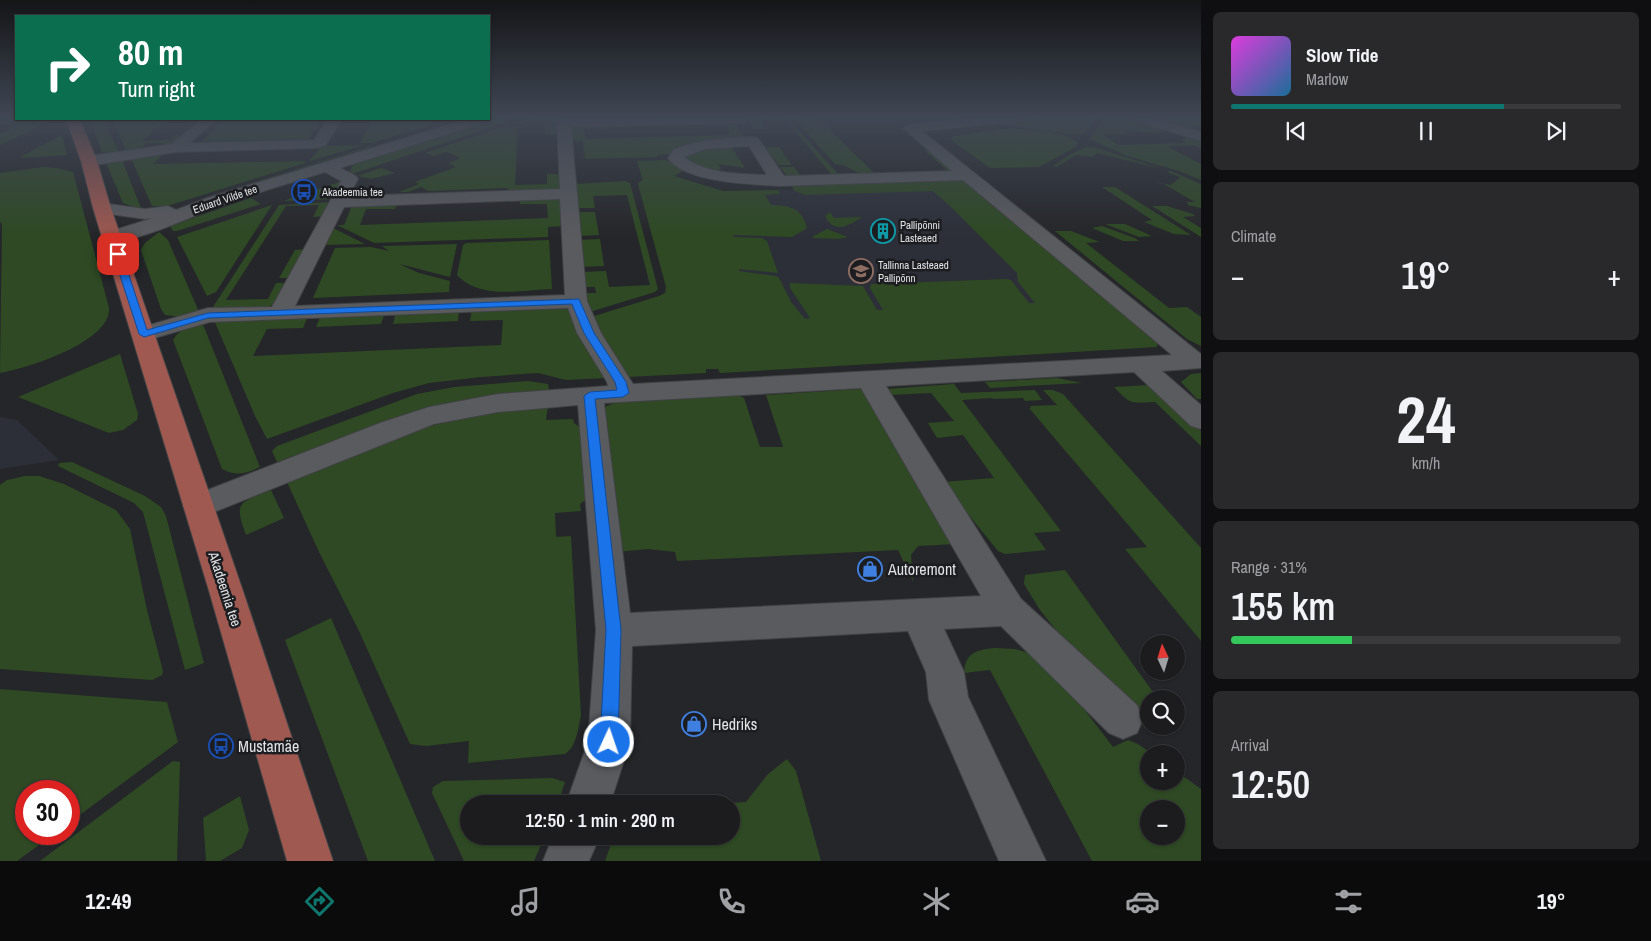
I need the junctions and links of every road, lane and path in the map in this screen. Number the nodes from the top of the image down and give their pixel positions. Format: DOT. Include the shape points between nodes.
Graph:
graph roads {
  1 [pos="88,157"];
  2 [pos="115,157"];
  3 [pos="358,157"];
  4 [pos="566,157"];
  5 [pos="676,157"];
  6 [pos="764,157"];
  7 [pos="946,157"];
  8 [pos="89,161"];
  9 [pos="326,167"];
  10 [pos="968,175"];
  11 [pos="780,180"];
  12 [pos="568,194"];
  13 [pos="216,201"];
  14 [pos="338,202"];
  15 [pos="102,208"];
  16 [pos="112,237"];
  17 [pos="576,301"];
  18 [pos="280,313"];
  19 [pos="144,334"];
  20 [pos="1198,361"];
  21 [pos="1141,365"];
  22 [pos="870,380"];
  23 [pos="623,393"];
  24 [pos="590,396"];
  25 [pos="1201,420"];
  26 [pos="198,506"];
  27 [pos="1008,610"];
  28 [pos="919,615"];
  29 [pos="614,630"];
  30 [pos="1123,719"];
  31 [pos="591,795"];
  32 [pos="573,845"];
  33 [pos="310,861"];
  34 [pos="566,861"];
  35 [pos="1024,861"];
  1 -- 8 [label="main road, Akadeemia tee"];
  2 -- 8 [label="street"];
  3 -- 9 [label="street, Eduard Vilde tee"];
  4 -- 12 [label="street"];
  5 -- 11 [label="street" via="697,169 731,177"];
  6 -- 11 [label="street"];
  7 -- 10 [label="street"];
  8 -- 15 [label="main road, Akadeemia tee"];
  9 -- 13 [label="street, Eduard Vilde tee"];
  9 -- 14 [label="street" via="350,179"];
  10 -- 11 [label="street"];
  10 -- 20 [label="street"];
  12 -- 14 [label="street"];
  12 -- 17 [label="street"];
  13 -- 15 [label="street" via="145,214"];
  13 -- 16 [label="street, Eduard Vilde tee"];
  14 -- 18 [label="street"];
  15 -- 16 [label="main road, Akadeemia tee"];
  16 -- 19 [label="main road, Akadeemia tee"];
  17 -- 18 [label="street"];
  17 -- 23 [label="street" via="589,333 620,382"];
  18 -- 19 [label="street" via="208,315"];
  19 -- 26 [label="main road, Akadeemia tee"];
  20 -- 21 [label="street"];
  21 -- 22 [label="street"];
  21 -- 25 [label="street"];
  22 -- 23 [label="street"];
  22 -- 27 [label="street"];
  23 -- 24 [label="street"];
  24 -- 26 [label="street" via="498,402 429,416"];
  24 -- 29 [label="street"];
  26 -- 33 [label="main road, Akadeemia tee"];
  27 -- 28 [label="street"];
  27 -- 30 [label="street"];
  28 -- 29 [label="street"];
  28 -- 35 [label="street" via="945,672 949,700"];
  29 -- 31 [label="street" via="609,742"];
  32 -- 34 [label="street"];
}
